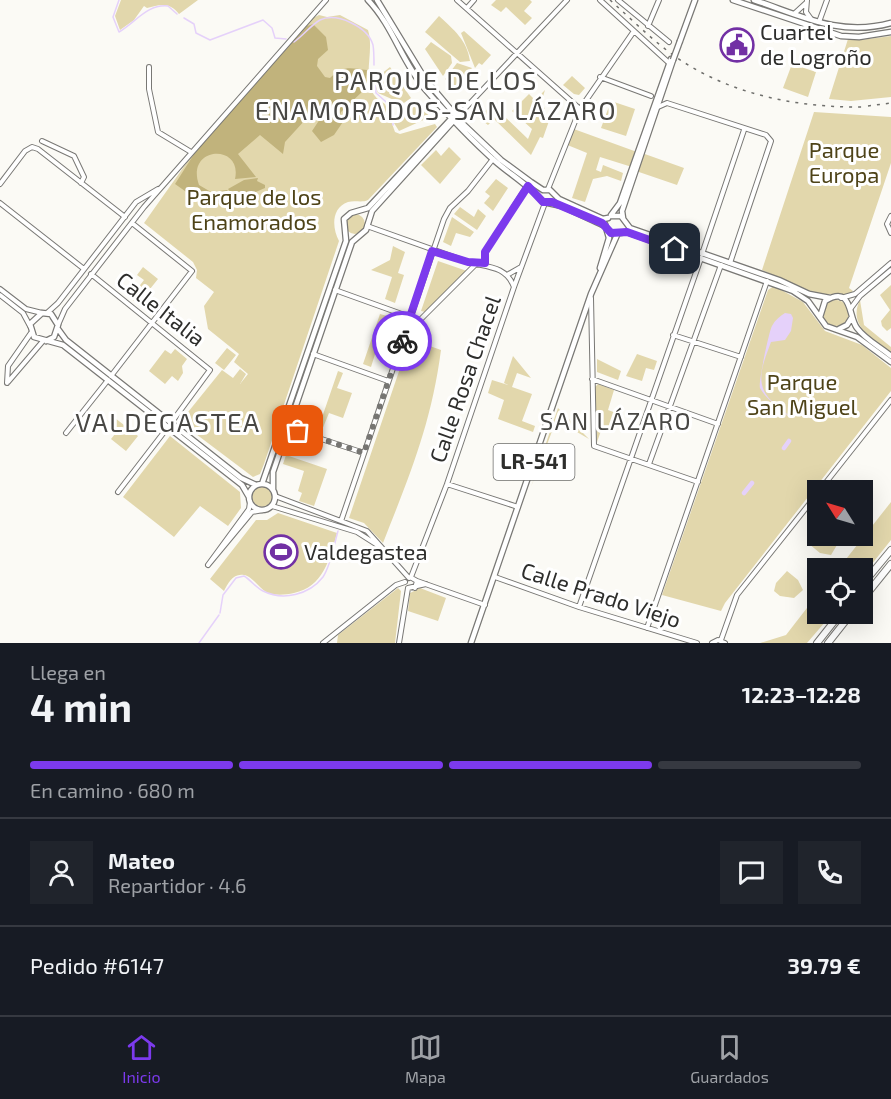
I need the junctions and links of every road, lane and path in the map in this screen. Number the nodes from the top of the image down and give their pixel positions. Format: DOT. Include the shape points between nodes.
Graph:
graph roads {
  1 [pos="326,0"];
  2 [pos="369,0"];
  3 [pos="377,0"];
  4 [pos="457,0"];
  5 [pos="474,0"];
  6 [pos="567,0"];
  7 [pos="600,0"];
  8 [pos="618,0"];
  9 [pos="659,0"];
  10 [pos="694,0"];
  11 [pos="733,0"];
  12 [pos="754,0"];
  13 [pos="827,0"];
  14 [pos="467,9"];
  15 [pos="794,14"];
  16 [pos="812,20"];
  17 [pos="819,22"];
  18 [pos="891,23"];
  19 [pos="648,26"];
  20 [pos="634,32"];
  21 [pos="891,32"];
  22 [pos="669,42"];
  23 [pos="518,53"];
  24 [pos="671,60"];
  25 [pos="149,67"];
  26 [pos="600,77"];
  27 [pos="660,93"];
  28 [pos="651,96"];
  29 [pos="667,103"];
  30 [pos="656,104"];
  31 [pos="580,109"];
  32 [pos="454,120"];
  33 [pos="744,130"];
  34 [pos="42,141"];
  35 [pos="191,152"];
  36 [pos="493,159"];
  37 [pos="81,183"];
  38 [pos="0,184"];
  39 [pos="163,185"];
  40 [pos="528,186"];
  41 [pos="546,189"];
  42 [pos="540,196"];
  43 [pos="553,199"];
  44 [pos="138,201"];
  45 [pos="0,203"];
  46 [pos="545,203"];
  47 [pos="144,207"];
  48 [pos="356,212"];
  49 [pos="891,216"];
  50 [pos="125,217"];
  51 [pos="610,217"];
  52 [pos="624,220"];
  53 [pos="132,223"];
  54 [pos="368,227"];
  55 [pos="344,228"];
  56 [pos="606,228"];
  57 [pos="891,233"];
  58 [pos="618,234"];
  59 [pos="360,235"];
  60 [pos="432,251"];
  61 [pos="702,256"];
  62 [pos="526,260"];
  63 [pos="485,263"];
  64 [pos="730,263"];
  65 [pos="891,263"];
  66 [pos="476,264"];
  67 [pos="721,265"];
  68 [pos="84,269"];
  69 [pos="891,270"];
  70 [pos="91,274"];
  71 [pos="599,274"];
  72 [pos="506,275"];
  73 [pos="767,283"];
  74 [pos="514,287"];
  75 [pos="0,289"];
  76 [pos="335,290"];
  77 [pos="591,294"];
  78 [pos="0,295"];
  79 [pos="830,298"];
  80 [pos="841,298"];
  81 [pos="852,311"];
  82 [pos="44,313"];
  83 [pos="410,317"];
  84 [pos="820,317"];
  85 [pos="153,322"];
  86 [pos="415,325"];
  87 [pos="58,327"];
  88 [pos="835,329"];
  89 [pos="31,331"];
  90 [pos="673,335"];
  91 [pos="45,341"];
  92 [pos="694,342"];
  93 [pos="313,354"];
  94 [pos="891,356"];
  95 [pos="741,357"];
  96 [pos="891,363"];
  97 [pos="110,378"];
  98 [pos="592,380"];
  99 [pos="388,381"];
  100 [pos="650,400"];
  101 [pos="891,400"];
  102 [pos="670,407"];
  103 [pos="718,424"];
  104 [pos="170,425"];
  105 [pos="288,428"];
  106 [pos="66,433"];
  107 [pos="364,453"];
  108 [pos="630,458"];
  109 [pos="649,464"];
  110 [pos="828,480"];
  111 [pos="698,482"];
  112 [pos="262,484"];
  113 [pos="447,484"];
  114 [pos="256,485"];
  115 [pos="273,489"];
  116 [pos="118,492"];
  117 [pos="275,496"];
  118 [pos="250,500"];
  119 [pos="272,506"];
  120 [pos="807,507"];
  121 [pos="519,508"];
  122 [pos="262,510"];
  123 [pos="341,521"];
  124 [pos="384,550"];
  125 [pos="891,550"];
  126 [pos="891,564"];
  127 [pos="417,566"];
  128 [pos="873,572"];
  129 [pos="495,577"];
  130 [pos="416,580"];
  131 [pos="408,582"];
  132 [pos="427,585"];
  133 [pos="873,586"];
  134 [pos="415,588"];
  135 [pos="484,605"];
  136 [pos="579,607"];
  137 [pos="831,624"];
  138 [pos="843,624"];
  139 [pos="647,628"];
  140 [pos="721,640"];
  141 [pos="829,642"];
  142 [pos="323,643"];
  143 [pos="399,643"];
  144 [pos="471,643"];
  145 [pos="697,643"];
  146 [pos="712,643"];
  147 [pos="725,643"];
  148 [pos="815,643"];
  1 -- 35 [label="street"];
  2 -- 32 [label="main road" via="423,86"];
  3 -- 32 [label="main road"];
  4 -- 14 [label="street"];
  5 -- 14 [label="street"];
  6 -- 23 [label="street"];
  7 -- 20 [label="street"];
  8 -- 19 [label="street"];
  9 -- 19 [label="street"];
  10 -- 24 [label="main road, bridge"];
  11 -- 21 [label="main road" via="841,36"];
  12 -- 15 [label="main road"];
  13 -- 17 [label="street"];
  14 -- 23 [label="street"];
  15 -- 16 [label="main road"];
  15 -- 16 [label="street" via="807,0 806,12"];
  16 -- 17 [label="main road"];
  17 -- 18 [label="main road" via="841,29 869,29"];
  19 -- 22 [label="street"];
  20 -- 24 [label="street"];
  20 -- 26 [label="street"];
  23 -- 31 [label="street"];
  23 -- 32 [label="street"];
  24 -- 27 [label="main road, LR-541"];
  25 -- 35 [label="street" via="158,132"];
  26 -- 28 [label="street"];
  26 -- 31 [label="street"];
  27 -- 28 [label="main road"];
  27 -- 29 [label="street"];
  27 -- 30 [label="main road, LR-541"];
  28 -- 30 [label="main road"];
  29 -- 30 [label="street"];
  29 -- 33 [label="street"];
  30 -- 51 [label="main road, LR-541" via="620,203"];
  30 -- 52 [label="main road, LR-541" via="622,211"];
  31 -- 41 [label="street"];
  32 -- 36 [label="main road"];
  32 -- 41 [label="main road" via="501,160"];
  32 -- 48 [label="main road" via="368,208"];
  32 -- 54 [label="main road" via="372,211"];
  33 -- 61 [label="street"];
  33 -- 64 [label="street" via="770,137 772,143"];
  34 -- 37 [label="street" via="74,156 84,177"];
  35 -- 39 [label="street"];
  36 -- 40 [label="main road"];
  36 -- 60 [label="street" via="447,212"];
  37 -- 38 [label="street" via="32,147"];
  37 -- 50 [label="street"];
  39 -- 44 [label="street"];
  39 -- 47 [label="street"];
  40 -- 42 [label="main road"];
  40 -- 63 [label="street" via="488,247"];
  41 -- 42 [label="main road"];
  41 -- 43 [label="main road"];
  42 -- 46 [label="main road"];
  43 -- 46 [label="main road"];
  43 -- 51 [label="main road" via="603,219"];
  43 -- 56 [label="main road"];
  44 -- 47 [label="street"];
  44 -- 50 [label="street"];
  45 -- 68 [label="street"];
  46 -- 62 [label="street, Calle Rosa Chacel"];
  47 -- 53 [label="street"];
  48 -- 54 [label="main road" via="364,216"];
  48 -- 55 [label="main road" via="344,219"];
  49 -- 57 [label="street" via="887,224"];
  50 -- 68 [label="street"];
  51 -- 52 [label="main road" via="618,215"];
  51 -- 56 [label="main road, LR-541"];
  52 -- 58 [label="main road, LR-541" via="624,228"];
  52 -- 61 [label="main road" via="630,228"];
  53 -- 70 [label="street"];
  53 -- 85 [label="street" via="192,271"];
  54 -- 59 [label="main road"];
  54 -- 60 [label="street"];
  55 -- 59 [label="main road" via="349,234"];
  55 -- 112 [label="main road" via="346,240"];
  56 -- 58 [label="main road"];
  56 -- 71 [label="main road, LR-541" via="608,242"];
  58 -- 61 [label="main road" via="627,232"];
  58 -- 71 [label="main road, LR-541"];
  59 -- 76 [label="main road" via="352,242"];
  60 -- 66 [label="street"];
  60 -- 83 [label="street"];
  61 -- 64 [label="main road"];
  61 -- 67 [label="main road"];
  61 -- 90 [label="street"];
  62 -- 72 [label="street"];
  62 -- 74 [label="street, Calle Rosa Chacel"];
  63 -- 66 [label="street"];
  63 -- 72 [label="street"];
  64 -- 79 [label="main road" via="809,294"];
  65 -- 80 [label="street" via="855,294"];
  66 -- 86 [label="street"];
  67 -- 73 [label="main road"];
  67 -- 92 [label="street"];
  68 -- 82 [label="street"];
  69 -- 81 [label="street" via="860,296"];
  70 -- 85 [label="street, Calle Italia"];
  70 -- 87 [label="street" via="65,309"];
  71 -- 77 [label="main road, LR-541"];
  72 -- 74 [label="street"];
  73 -- 84 [label="main road" via="808,302"];
  73 -- 95 [label="street"];
  74 -- 113 [label="street, Calle Rosa Chacel"];
  75 -- 82 [label="street" via="26,309"];
  76 -- 83 [label="street"];
  76 -- 93 [label="main road"];
  77 -- 98 [label="street"];
  77 -- 121 [label="main road, LR-541"];
  78 -- 89 [label="street" via="28,318"];
  79 -- 80 [label="main road"];
  79 -- 84 [label="main road" via="821,306"];
  80 -- 81 [label="main road"];
  81 -- 88 [label="main road" via="847,325"];
  81 -- 94 [label="main road" via="858,330"];
  82 -- 87 [label="main road" via="54,317"];
  82 -- 89 [label="main road" via="33,319"];
  83 -- 99 [label="street"];
  84 -- 88 [label="main road" via="826,326"];
  85 -- 97 [label="street"];
  85 -- 104 [label="street, Calle Italia" via="210,370"];
  87 -- 91 [label="main road" via="54,337"];
  87 -- 97 [label="main road" via="66,340"];
  88 -- 96 [label="main road" via="857,337"];
  89 -- 91 [label="main road"];
  89 -- 91 [label="street" via="8,366 7,383"];
  90 -- 92 [label="street"];
  90 -- 100 [label="street"];
  91 -- 97 [label="main road" via="63,345"];
  92 -- 95 [label="street"];
  92 -- 102 [label="street"];
  93 -- 99 [label="street"];
  93 -- 105 [label="main road"];
  95 -- 103 [label="street"];
  97 -- 104 [label="main road"];
  97 -- 106 [label="street"];
  98 -- 100 [label="street"];
  98 -- 108 [label="street" via="594,446"];
  99 -- 107 [label="street"];
  100 -- 102 [label="street"];
  100 -- 108 [label="street"];
  101 -- 110 [label="street"];
  102 -- 103 [label="street"];
  102 -- 109 [label="street"];
  103 -- 111 [label="street"];
  104 -- 114 [label="main road"];
  104 -- 116 [label="street"];
  104 -- 118 [label="main road" via="242,485"];
  105 -- 107 [label="street"];
  105 -- 115 [label="main road" via="273,472"];
  107 -- 123 [label="street"];
  108 -- 109 [label="street"];
  108 -- 136 [label="street"];
  109 -- 111 [label="street"];
  111 -- 139 [label="street"];
  112 -- 114 [label="main road"];
  112 -- 115 [label="main road"];
  113 -- 121 [label="street"];
  113 -- 127 [label="street, Calle Rosa Chacel"];
  114 -- 118 [label="main road"];
  115 -- 117 [label="main road"];
  117 -- 119 [label="main road"];
  117 -- 123 [label="street"];
  118 -- 122 [label="main road" via="256,509"];
  118 -- 122 [label="street" via="249,509 208,565 252,512"];
  119 -- 122 [label="main road"];
  119 -- 124 [label="street" via="367,536"];
  120 -- 140 [label="street" via="737,595"];
  121 -- 129 [label="main road, LR-541"];
  123 -- 124 [label="street" via="367,531"];
  124 -- 131 [label="street"];
  125 -- 128 [label="highway"];
  126 -- 133 [label="highway"];
  127 -- 130 [label="street, Calle Rosa Chacel"];
  127 -- 131 [label="street, Calle Rosa Chacel"];
  129 -- 135 [label="main road, LR-541"];
  129 -- 136 [label="street, Calle Prado Viejo"];
  130 -- 131 [label="street"];
  130 -- 132 [label="street"];
  130 -- 134 [label="street, Calle Rosa Chacel"];
  131 -- 134 [label="street"];
  131 -- 142 [label="street" via="396,585"];
  131 -- 143 [label="street, Calle Rosa Chacel"];
  132 -- 134 [label="street"];
  132 -- 135 [label="street"];
  135 -- 144 [label="main road, LR-541"];
  136 -- 139 [label="street, Calle Prado Viejo"];
  137 -- 148 [label="highway"];
  138 -- 141 [label="highway"];
  139 -- 145 [label="street, Calle Prado Viejo"];
  140 -- 146 [label="street"];
  140 -- 147 [label="street"];
}
